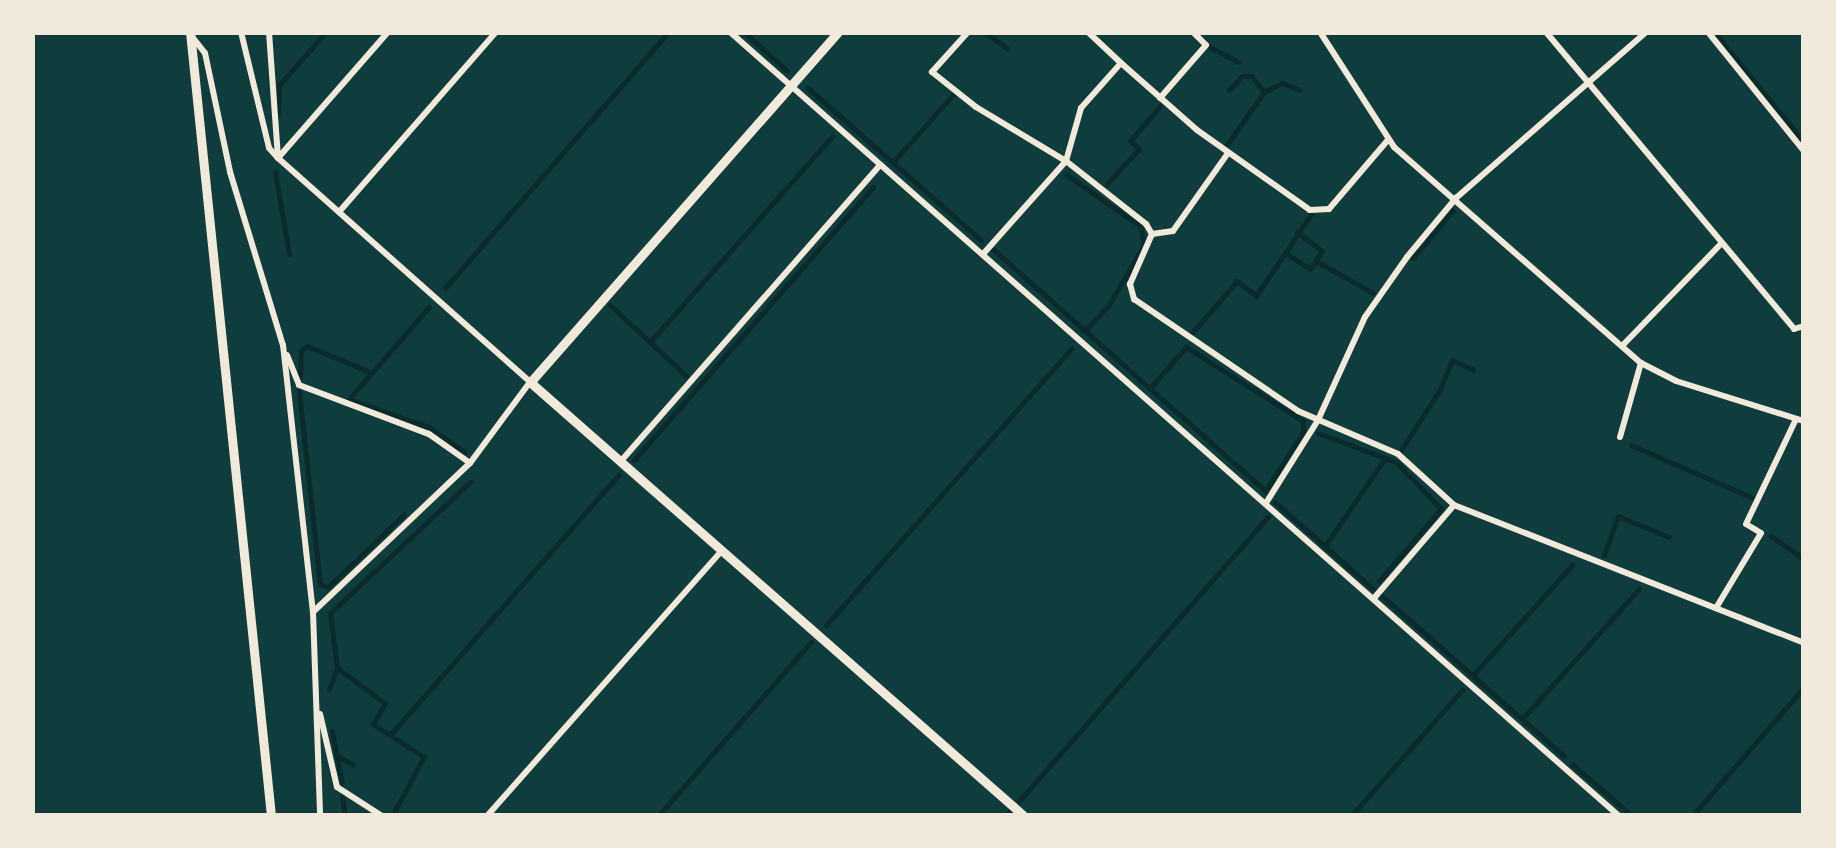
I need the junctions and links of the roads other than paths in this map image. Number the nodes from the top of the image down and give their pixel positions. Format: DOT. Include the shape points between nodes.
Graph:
graph roads {
  1 [pos="241,32"];
  2 [pos="269,32"];
  3 [pos="388,32"];
  4 [pos="496,32"];
  5 [pos="730,32"];
  6 [pos="838,32"];
  7 [pos="968,32"];
  8 [pos="1088,32"];
  9 [pos="1193,32"];
  10 [pos="1320,32"];
  11 [pos="1546,32"];
  12 [pos="1646,32"];
  13 [pos="1708,32"];
  14 [pos="190,33"];
  15 [pos="1121,64"];
  16 [pos="1590,81"];
  17 [pos="791,86"];
  18 [pos="1160,98"];
  19 [pos="1388,140"];
  20 [pos="1804,151"];
  21 [pos="1228,154"];
  22 [pos="278,158"];
  23 [pos="1066,161"];
  24 [pos="880,165"];
  25 [pos="1456,198"];
  26 [pos="338,212"];
  27 [pos="1152,234"];
  28 [pos="1721,244"];
  29 [pos="984,253"];
  30 [pos="1804,326"];
  31 [pos="283,345"];
  32 [pos="1622,346"];
  33 [pos="1641,363"];
  34 [pos="530,382"];
  35 [pos="1318,420"];
  36 [pos="1800,420"];
  37 [pos="1620,438"];
  38 [pos="620,462"];
  39 [pos="470,463"];
  40 [pos="1266,503"];
  41 [pos="1454,505"];
  42 [pos="722,550"];
  43 [pos="1374,597"];
  44 [pos="1716,608"];
  45 [pos="313,612"];
  46 [pos="1804,644"];
  47 [pos="317,699"];
  48 [pos="271,816"];
  49 [pos="320,816"];
  50 [pos="382,816"];
  51 [pos="487,816"];
  52 [pos="1024,816"];
  53 [pos="1619,816"];
  1 -- 22 [label="street" via="269,148"];
  2 -- 22 [label="street"];
  3 -- 22 [label="street"];
  4 -- 26 [label="street"];
  5 -- 17 [label="street"];
  6 -- 17 [label="street"];
  7 -- 23 [label="street" via="932,72"];
  8 -- 15 [label="street"];
  9 -- 18 [label="street" via="1206,45"];
  10 -- 19 [label="street"];
  11 -- 16 [label="street"];
  12 -- 16 [label="street"];
  13 -- 20 [label="street"];
  14 -- 31 [label="street" via="205,53 230,172"];
  14 -- 48 [label="street"];
  15 -- 18 [label="street"];
  15 -- 23 [label="street" via="1081,108"];
  16 -- 25 [label="street"];
  16 -- 28 [label="street"];
  17 -- 24 [label="street"];
  17 -- 34 [label="street"];
  18 -- 21 [label="street"];
  19 -- 21 [label="street" via="1329,209 1310,210"];
  19 -- 25 [label="street"];
  21 -- 27 [label="street" via="1173,231"];
  22 -- 26 [label="street"];
  23 -- 27 [label="street"];
  23 -- 29 [label="street"];
  24 -- 29 [label="street"];
  24 -- 38 [label="street"];
  25 -- 32 [label="street"];
  25 -- 35 [label="street" via="1365,317"];
  26 -- 34 [label="street"];
  27 -- 35 [label="street" via="1130,284 1134,299"];
  28 -- 30 [label="street" via="1794,329"];
  28 -- 32 [label="street"];
  29 -- 40 [label="street"];
  31 -- 39 [label="street" via="299,386 428,434"];
  31 -- 45 [label="street"];
  32 -- 33 [label="street"];
  33 -- 36 [label="street" via="1676,382"];
  33 -- 37 [label="street"];
  34 -- 38 [label="street"];
  34 -- 39 [label="street"];
  35 -- 40 [label="street"];
  35 -- 41 [label="street" via="1398,454"];
  36 -- 44 [label="street" via="1746,524 1761,532"];
  38 -- 42 [label="street"];
  39 -- 45 [label="street"];
  40 -- 43 [label="street"];
  41 -- 43 [label="street"];
  41 -- 44 [label="street"];
  42 -- 51 [label="street"];
  42 -- 52 [label="street"];
  43 -- 53 [label="street"];
  44 -- 46 [label="street"];
  45 -- 47 [label="street"];
  47 -- 49 [label="street"];
  47 -- 50 [label="street" via="337,787"];
}
